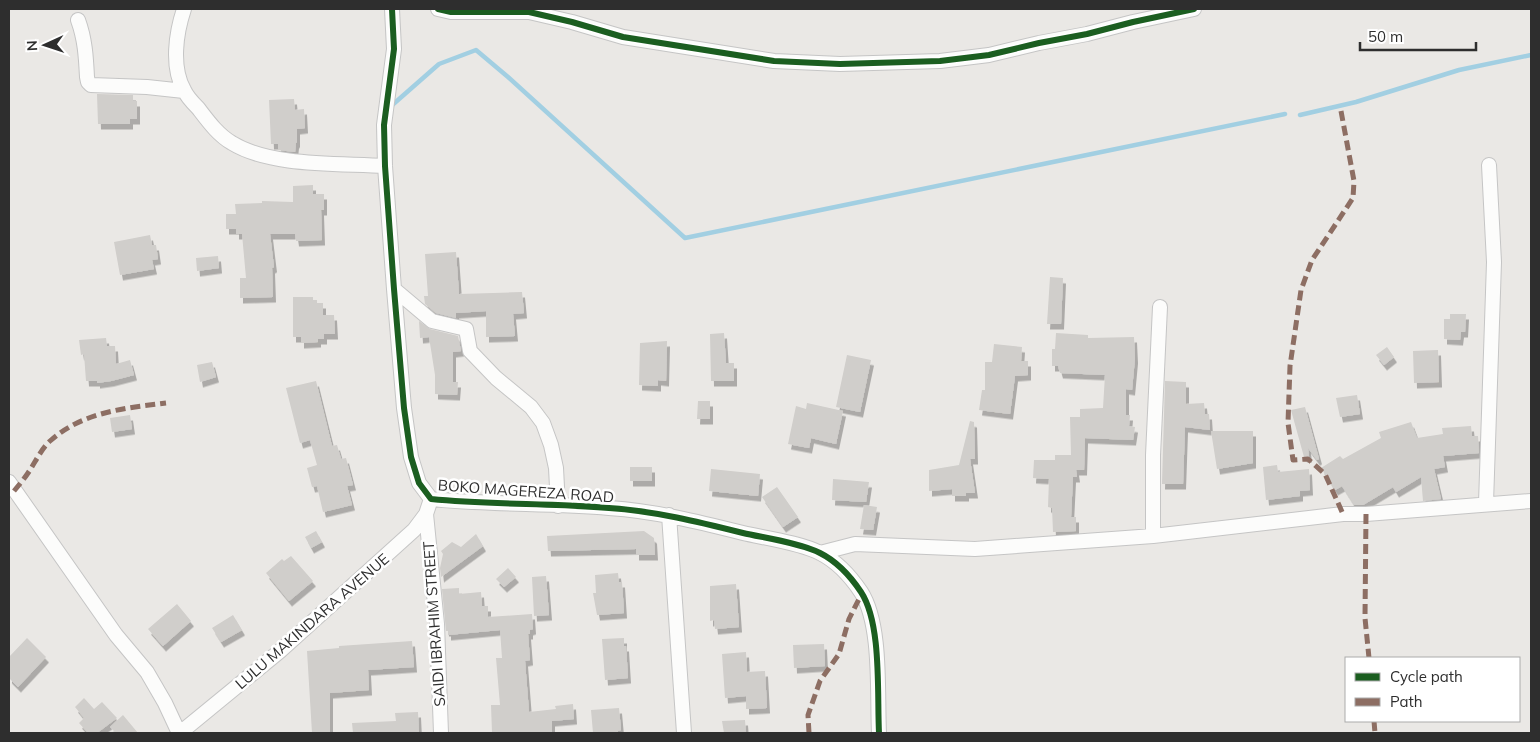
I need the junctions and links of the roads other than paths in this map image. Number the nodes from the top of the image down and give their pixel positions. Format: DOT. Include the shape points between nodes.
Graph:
graph roads {
  1 [pos="184,9"];
  2 [pos="392,9"];
  3 [pos="438,9"];
  4 [pos="1194,9"];
  5 [pos="78,20"];
  6 [pos="184,91"];
  7 [pos="1490,165"];
  8 [pos="385,166"];
  9 [pos="394,289"];
  10 [pos="1160,307"];
  11 [pos="9,482"];
  12 [pos="431,498"];
  13 [pos="1531,500"];
  14 [pos="1486,503"];
  15 [pos="558,506"];
  16 [pos="426,514"];
  17 [pos="669,515"];
  18 [pos="1153,536"];
  19 [pos="820,553"];
  20 [pos="180,733"];
  21 [pos="441,733"];
  22 [pos="684,733"];
  23 [pos="879,733"];
  1 -- 6 [label="street" via="176,55 178,76"];
  2 -- 8 [label="street, BOKO MAGEREZA ROAD" via="394,49 384,125"];
  3 -- 4 [label="street" via="450,12 529,12 623,37 774,61 840,64 940,61 989,55"];
  5 -- 6 [label="street" via="91,85"];
  6 -- 8 [label="street" via="214,128 230,143 247,151 293,161"];
  7 -- 14 [label="street" via="1494,262"];
  8 -- 9 [label="street, BOKO MAGEREZA ROAD"];
  9 -- 12 [label="street, BOKO MAGEREZA ROAD" via="411,457 419,483"];
  9 -- 15 [label="street" via="432,321 466,329 470,351 531,407 543,423 551,445"];
  10 -- 18 [label="street"];
  11 -- 20 [label="street" via="116,636 148,672"];
  12 -- 15 [label="street, BOKO MAGEREZA ROAD"];
  12 -- 16 [label="street, LULU MAKINDARA AVENUE"];
  13 -- 14 [label="street"];
  14 -- 18 [label="street" via="1343,514"];
  15 -- 17 [label="street, BOKO MAGEREZA ROAD"];
  16 -- 20 [label="street, LULU MAKINDARA AVENUE" via="414,530 280,651"];
  16 -- 21 [label="street, SAIDI IBRAHIM STREET" via="437,624"];
  17 -- 19 [label="street, BOKO MAGEREZA ROAD"];
  17 -- 22 [label="street"];
  18 -- 19 [label="street" via="975,549 855,544"];
  19 -- 23 [label="street, BOKO MAGEREZA ROAD" via="844,571 862,593 870,616 875,635"];
}
